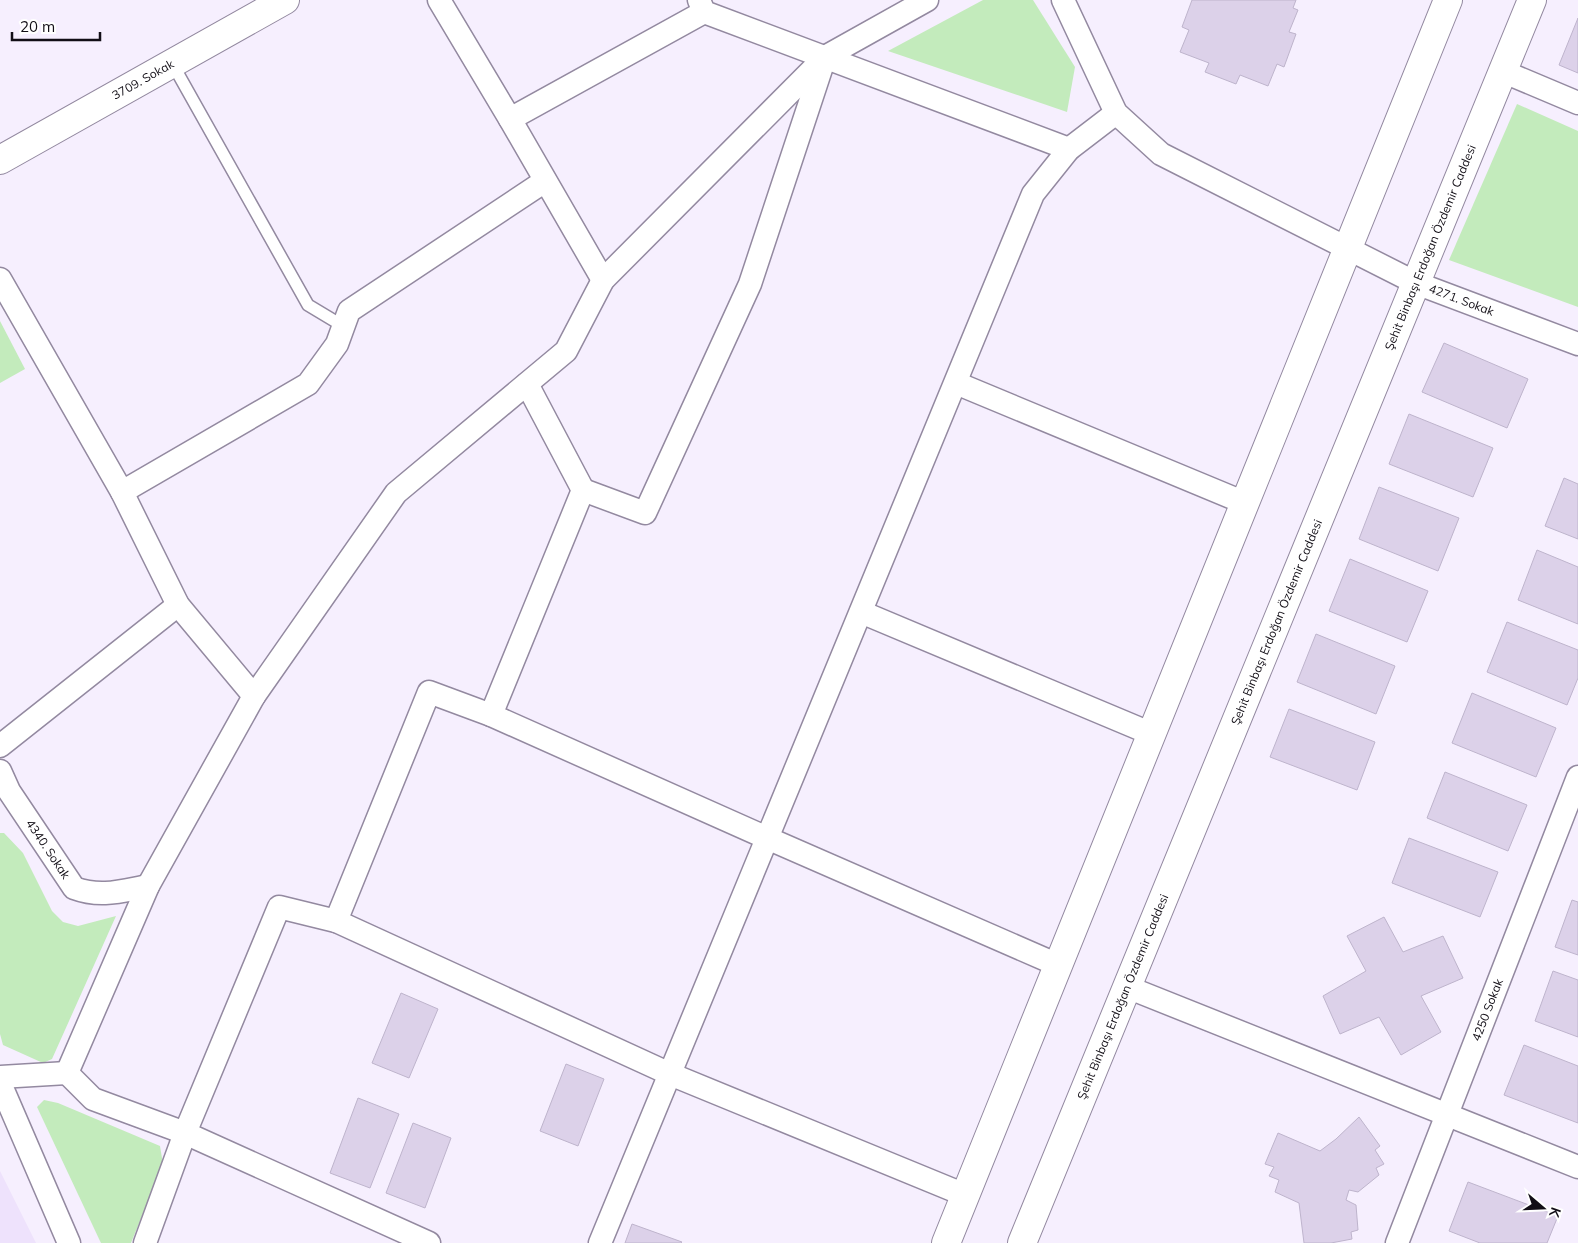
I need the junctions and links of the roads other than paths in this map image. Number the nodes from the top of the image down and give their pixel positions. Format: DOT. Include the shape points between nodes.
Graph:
graph roads {
  1 [pos="285,0"];
  2 [pos="439,0"];
  3 [pos="927,0"];
  4 [pos="1063,0"];
  5 [pos="1448,0"];
  6 [pos="1532,0"];
  7 [pos="701,6"];
  8 [pos="825,57"];
  9 [pos="172,64"];
  10 [pos="1502,72"];
  11 [pos="1578,103"];
  12 [pos="1116,113"];
  13 [pos="510,119"];
  14 [pos="1069,149"];
  15 [pos="0,160"];
  16 [pos="545,181"];
  17 [pos="1347,249"];
  18 [pos="0,279"];
  19 [pos="603,280"];
  20 [pos="1416,283"];
  21 [pos="343,326"];
  22 [pos="1578,344"];
  23 [pos="956,383"];
  24 [pos="527,384"];
  25 [pos="583,490"];
  26 [pos="122,492"];
  27 [pos="1245,502"];
  28 [pos="178,605"];
  29 [pos="861,612"];
  30 [pos="254,696"];
  31 [pos="491,715"];
  32 [pos="1152,734"];
  33 [pos="0,746"];
  34 [pos="1578,777"];
  35 [pos="3,786"];
  36 [pos="767,838"];
  37 [pos="148,886"];
  38 [pos="336,920"];
  39 [pos="1058,965"];
  40 [pos="1127,987"];
  41 [pos="68,1073"];
  42 [pos="670,1074"];
  43 [pos="0,1077"];
  44 [pos="0,1084"];
  45 [pos="1448,1116"];
  46 [pos="185,1133"];
  47 [pos="1578,1167"];
  48 [pos="965,1195"];
  49 [pos="69,1243"];
  50 [pos="145,1243"];
  51 [pos="429,1243"];
  52 [pos="600,1243"];
  53 [pos="946,1243"];
  54 [pos="1022,1243"];
  55 [pos="1397,1243"];
  1 -- 9 [label="main road, 3709. Sokak"];
  2 -- 13 [label="street"];
  3 -- 8 [label="street"];
  4 -- 12 [label="street"];
  5 -- 17 [label="main road"];
  6 -- 10 [label="main road, Şehit Binbaşı Erdoğan Özdemir Caddesi"];
  7 -- 8 [label="street"];
  7 -- 13 [label="street"];
  8 -- 14 [label="street"];
  8 -- 19 [label="street"];
  8 -- 25 [label="street" via="750,284 645,512"];
  9 -- 15 [label="main road, 3709. Sokak"];
  9 -- 21 [label="lane" via="308,305"];
  10 -- 11 [label="street"];
  10 -- 20 [label="main road, Şehit Binbaşı Erdoğan Özdemir Caddesi"];
  12 -- 14 [label="street"];
  12 -- 17 [label="street, 4271. Sokak" via="1161,154"];
  13 -- 16 [label="street"];
  14 -- 23 [label="street" via="1033,194"];
  16 -- 19 [label="street"];
  16 -- 21 [label="street" via="349,311"];
  17 -- 20 [label="street, 4271. Sokak"];
  17 -- 27 [label="main road"];
  18 -- 26 [label="street"];
  19 -- 24 [label="street" via="566,351"];
  20 -- 22 [label="street, 4271. Sokak"];
  20 -- 40 [label="main road, Şehit Binbaşı Erdoğan Özdemir Caddesi"];
  21 -- 26 [label="street" via="337,344 308,384"];
  23 -- 27 [label="street"];
  23 -- 29 [label="street"];
  24 -- 25 [label="street"];
  24 -- 30 [label="street" via="396,493"];
  25 -- 31 [label="street"];
  26 -- 28 [label="street"];
  27 -- 32 [label="main road"];
  28 -- 30 [label="street"];
  28 -- 33 [label="street"];
  29 -- 32 [label="street"];
  29 -- 36 [label="street"];
  30 -- 37 [label="street"];
  31 -- 36 [label="street"];
  31 -- 38 [label="street" via="429,692"];
  32 -- 39 [label="main road"];
  34 -- 45 [label="street, 4250 Sokak"];
  35 -- 37 [label="street, 4340. Sokak" via="74,888 105,894"];
  36 -- 39 [label="street"];
  36 -- 42 [label="street"];
  37 -- 41 [label="street"];
  38 -- 42 [label="street"];
  38 -- 46 [label="street" via="279,907"];
  39 -- 48 [label="main road"];
  40 -- 45 [label="street"];
  40 -- 54 [label="main road, Şehit Binbaşı Erdoğan Özdemir Caddesi"];
  41 -- 43 [label="street"];
  41 -- 46 [label="street" via="93,1099"];
  42 -- 48 [label="street"];
  42 -- 52 [label="street"];
  44 -- 49 [label="street"];
  45 -- 47 [label="street"];
  45 -- 55 [label="street, 4250 Sokak"];
  46 -- 50 [label="street"];
  46 -- 51 [label="street"];
  48 -- 53 [label="main road"];
}
